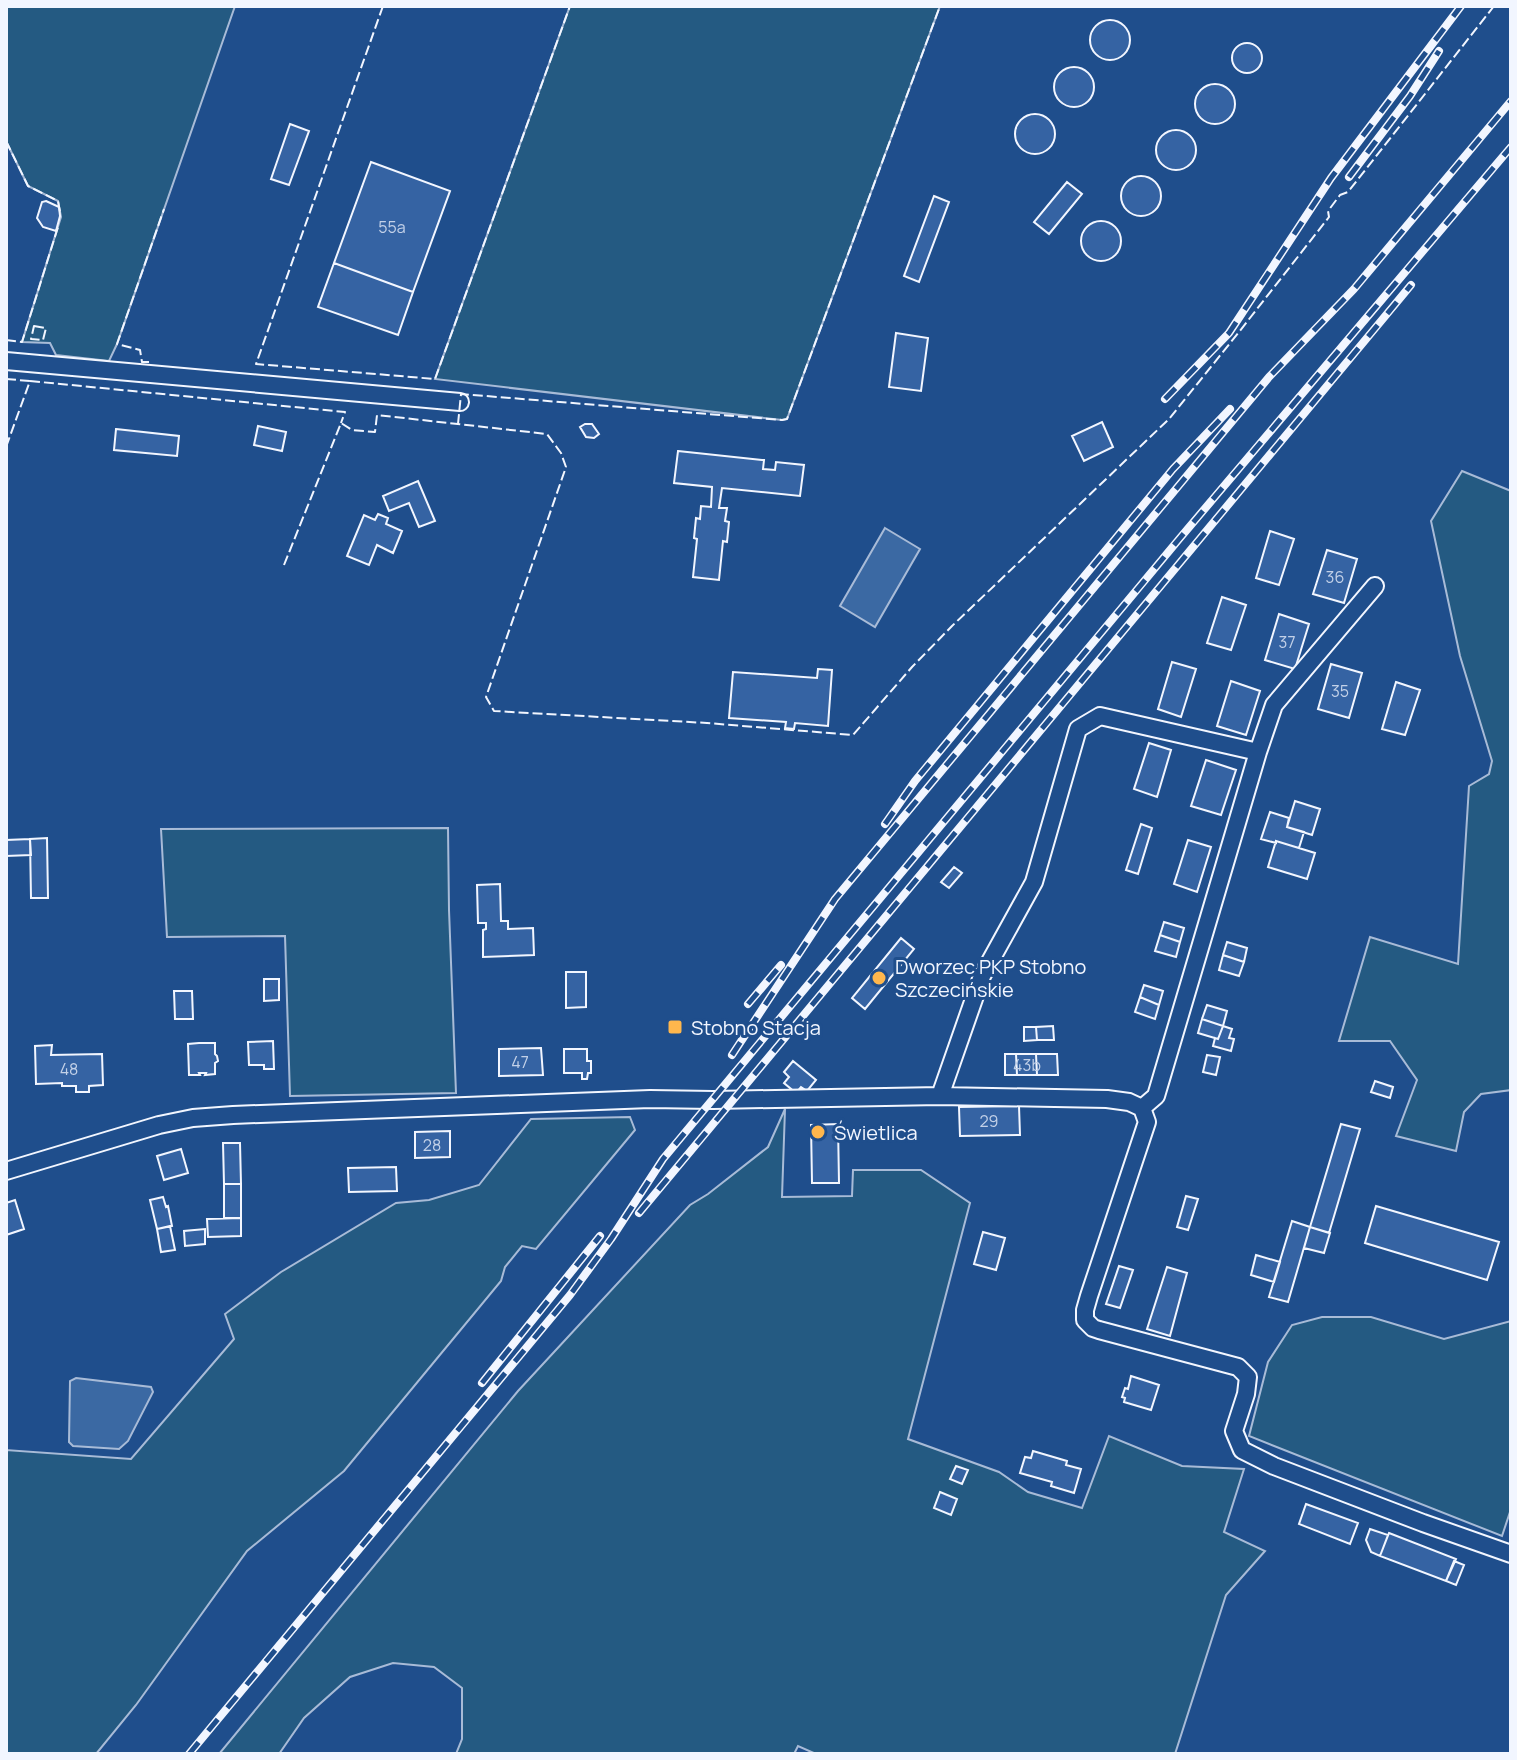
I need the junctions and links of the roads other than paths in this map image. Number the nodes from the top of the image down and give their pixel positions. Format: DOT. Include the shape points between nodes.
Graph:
graph roads {
  1 [pos="6,361"];
  2 [pos="460,402"];
  3 [pos="1375,586"];
  4 [pos="1258,752"];
  5 [pos="940,1096"];
  6 [pos="1142,1108"];
  7 [pos="6,1171"];
  8 [pos="1511,1554"];
  1 -- 2 [label="street"];
  3 -- 4 [label="street" via="1274,705"];
  4 -- 5 [label="street" via="1100,716 1078,729 1034,882 982,976"];
  4 -- 6 [label="street" via="1156,1096"];
  5 -- 6 [label="street" via="1107,1099"];
  5 -- 7 [label="street" via="650,1099 209,1117 159,1125"];
  6 -- 8 [label="street" via="1147,1122 1085,1320 1099,1330 1238,1367 1248,1377 1234,1431 1242,1450"];
}
